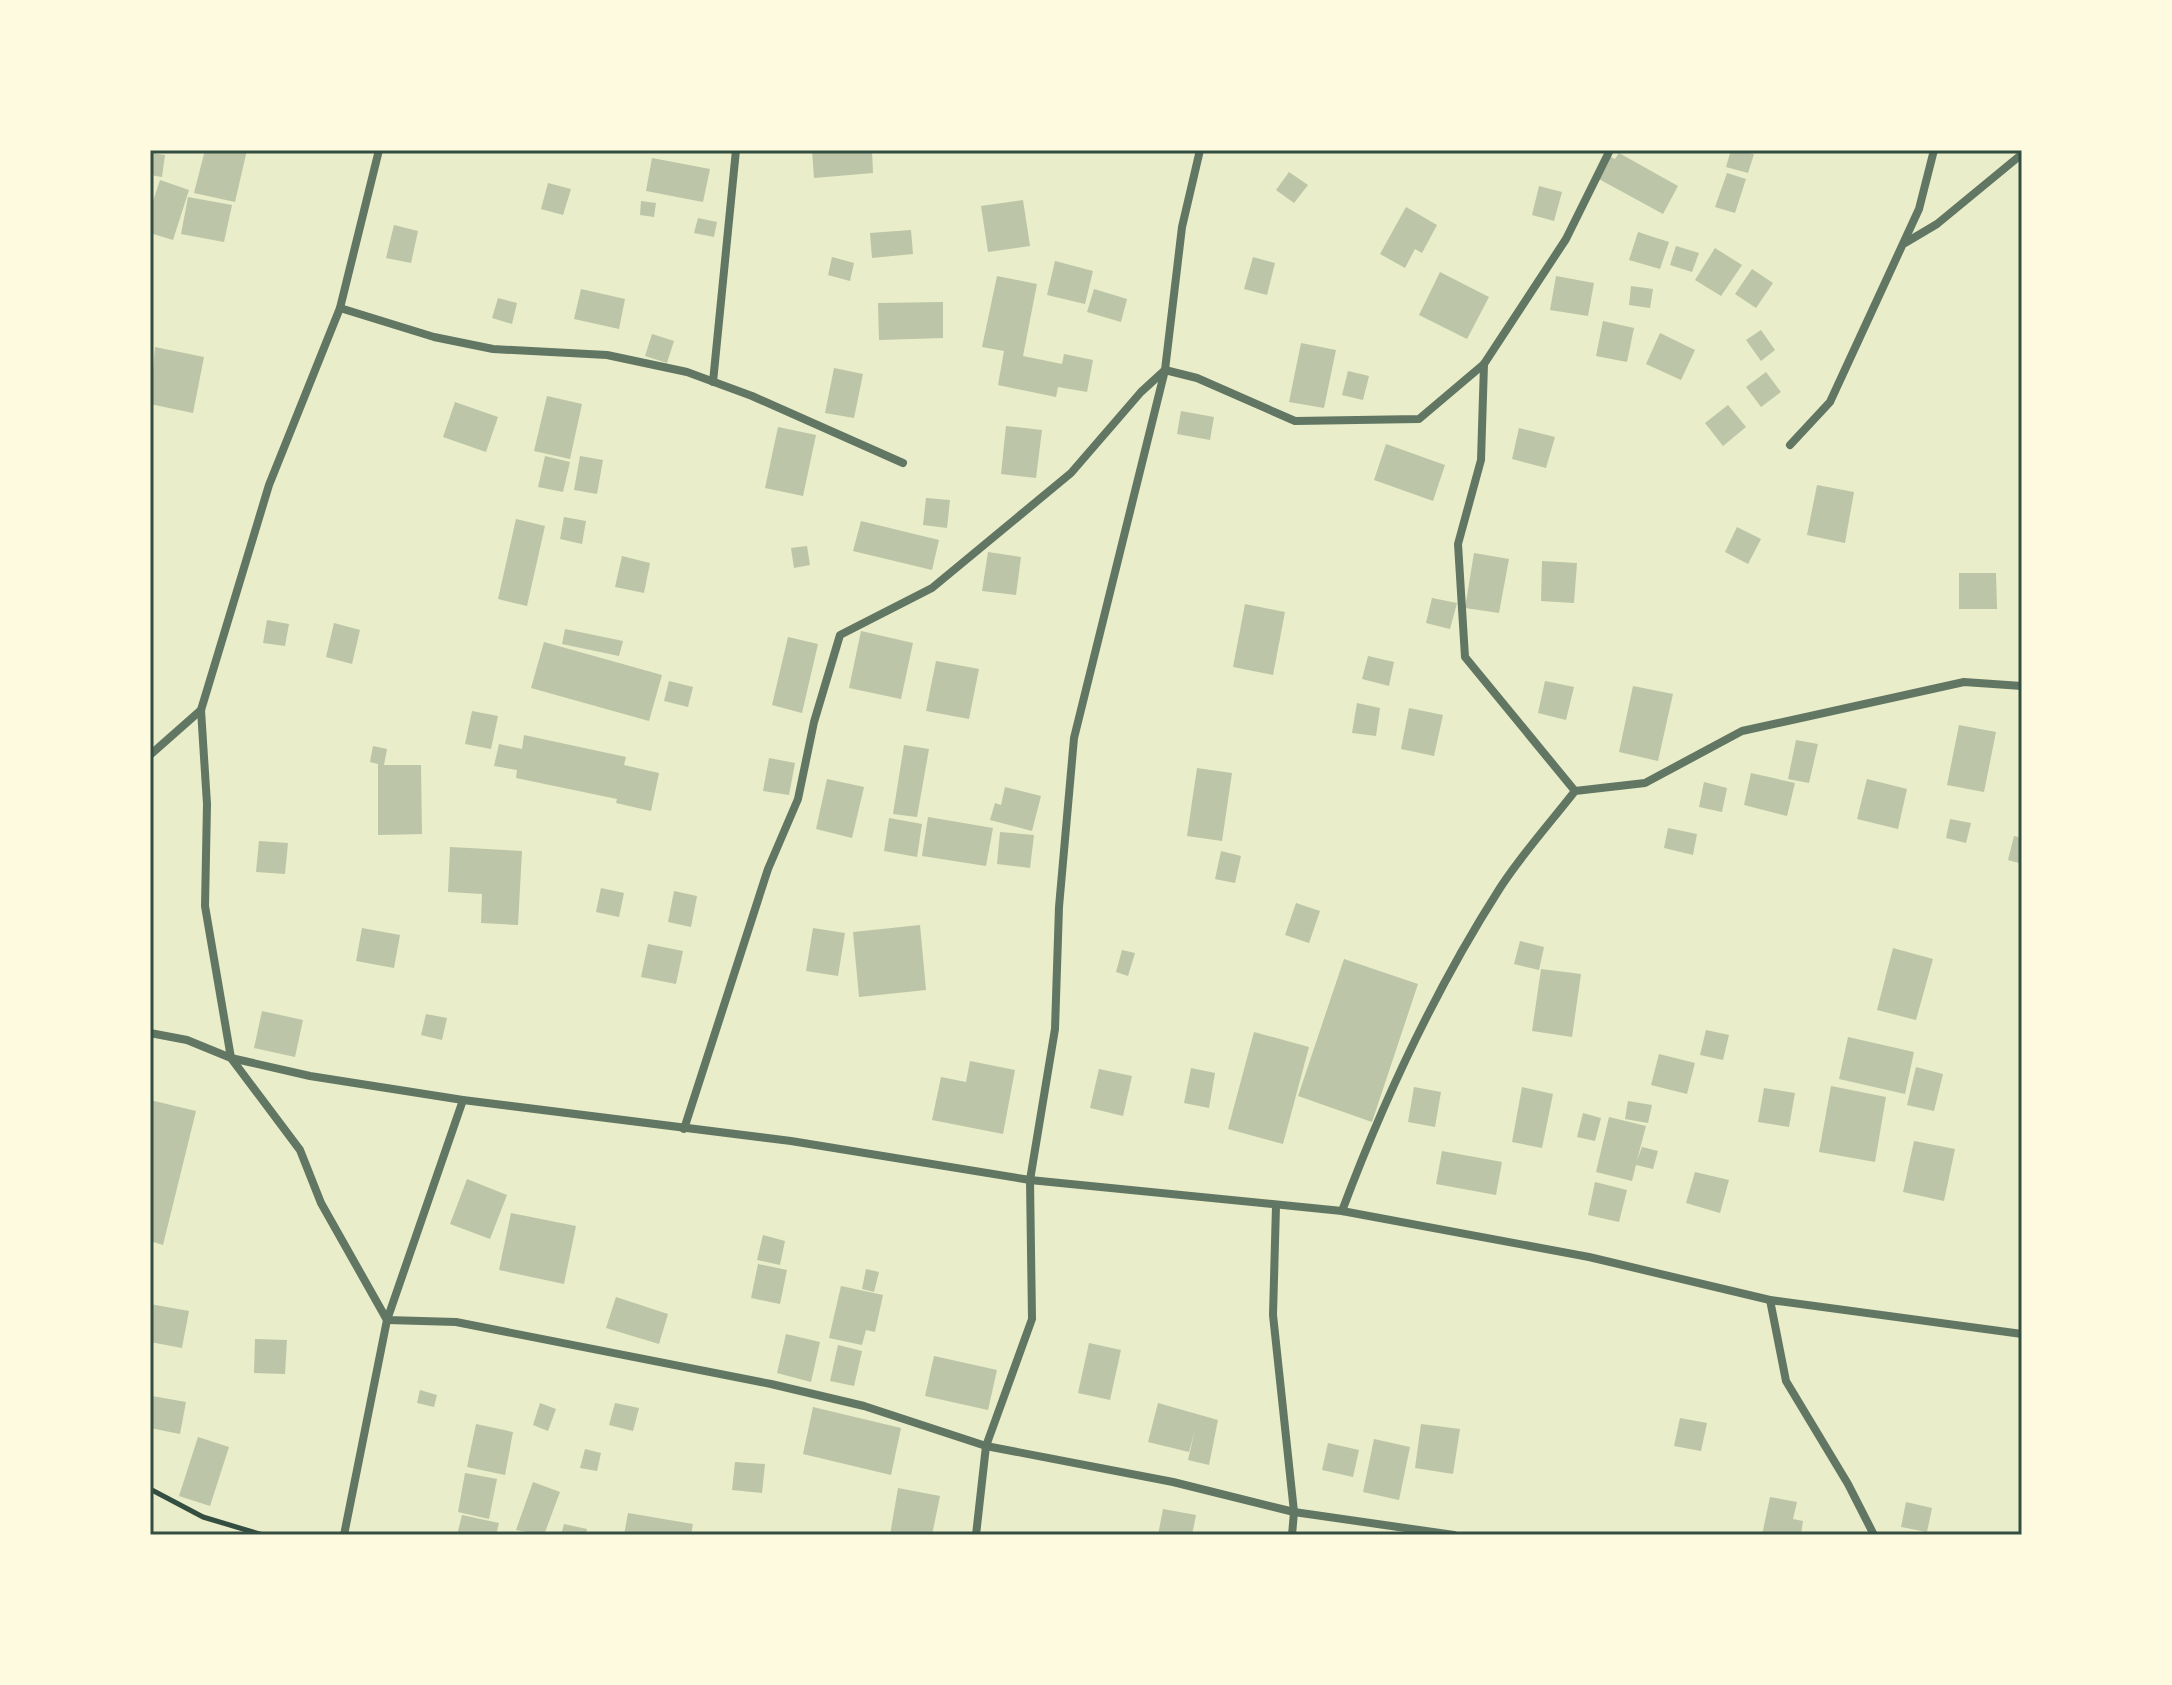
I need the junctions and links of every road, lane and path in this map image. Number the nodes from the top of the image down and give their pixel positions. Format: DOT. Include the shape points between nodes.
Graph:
graph roads {
  1 [pos="379,150"];
  2 [pos="736,150"];
  3 [pos="1200,150"];
  4 [pos="1610,150"];
  5 [pos="1934,150"];
  6 [pos="2022,154"];
  7 [pos="1903,244"];
  8 [pos="340,308"];
  9 [pos="1484,364"];
  10 [pos="1165,370"];
  11 [pos="713,382"];
  12 [pos="1790,445"];
  13 [pos="903,463"];
  14 [pos="2022,686"];
  15 [pos="201,710"];
  16 [pos="150,755"];
  17 [pos="1575,791"];
  18 [pos="150,1033"];
  19 [pos="231,1058"];
  20 [pos="463,1100"];
  21 [pos="684,1129"];
  22 [pos="1030,1180"];
  23 [pos="1276,1206"];
  24 [pos="1342,1211"];
  25 [pos="1770,1300"];
  26 [pos="387,1320"];
  27 [pos="2022,1334"];
  28 [pos="986,1446"];
  29 [pos="150,1489"];
  30 [pos="1294,1512"];
  31 [pos="263,1535"];
  32 [pos="344,1535"];
  33 [pos="976,1535"];
  34 [pos="1292,1535"];
  35 [pos="1454,1535"];
  36 [pos="1874,1535"];
  1 -- 8 [label="street"];
  2 -- 11 [label="street"];
  3 -- 10 [label="street" via="1182,227"];
  4 -- 9 [label="street" via="1566,239"];
  5 -- 7 [label="street" via="1919,209"];
  6 -- 7 [label="street" via="1937,224"];
  7 -- 12 [label="street" via="1830,402"];
  8 -- 11 [label="street" via="493,349 607,355"];
  8 -- 15 [label="street" via="269,485"];
  9 -- 10 [label="street" via="1419,419 1295,421 1197,378"];
  9 -- 17 [label="street" via="1481,460 1458,544 1465,657"];
  10 -- 21 [label="street" via="1071,473 932,588 840,635 798,799 768,869"];
  10 -- 22 [label="street" via="1074,738 1055,1029"];
  11 -- 13 [label="street"];
  14 -- 17 [label="street" via="1964,682 1742,731 1645,783"];
  15 -- 16 [label="street"];
  15 -- 19 [label="street" via="207,804 205,906"];
  17 -- 24 [label="street" via="1501,886 1439,993"];
  18 -- 19 [label="street" via="187,1040"];
  19 -- 20 [label="street"];
  19 -- 26 [label="street" via="300,1150 321,1203"];
  20 -- 21 [label="street"];
  20 -- 26 [label="street"];
  21 -- 22 [label="street"];
  22 -- 23 [label="street"];
  22 -- 28 [label="street" via="1032,1319"];
  23 -- 24 [label="street"];
  23 -- 30 [label="street" via="1273,1315"];
  24 -- 25 [label="street" via="1589,1257"];
  25 -- 27 [label="street"];
  25 -- 36 [label="street" via="1786,1381"];
  26 -- 28 [label="street" via="456,1322 771,1384 864,1406"];
  26 -- 32 [label="street"];
  28 -- 30 [label="street"];
  28 -- 33 [label="street"];
  29 -- 31 [label="path" via="203,1517"];
  30 -- 34 [label="street"];
  30 -- 35 [label="street"];
}
